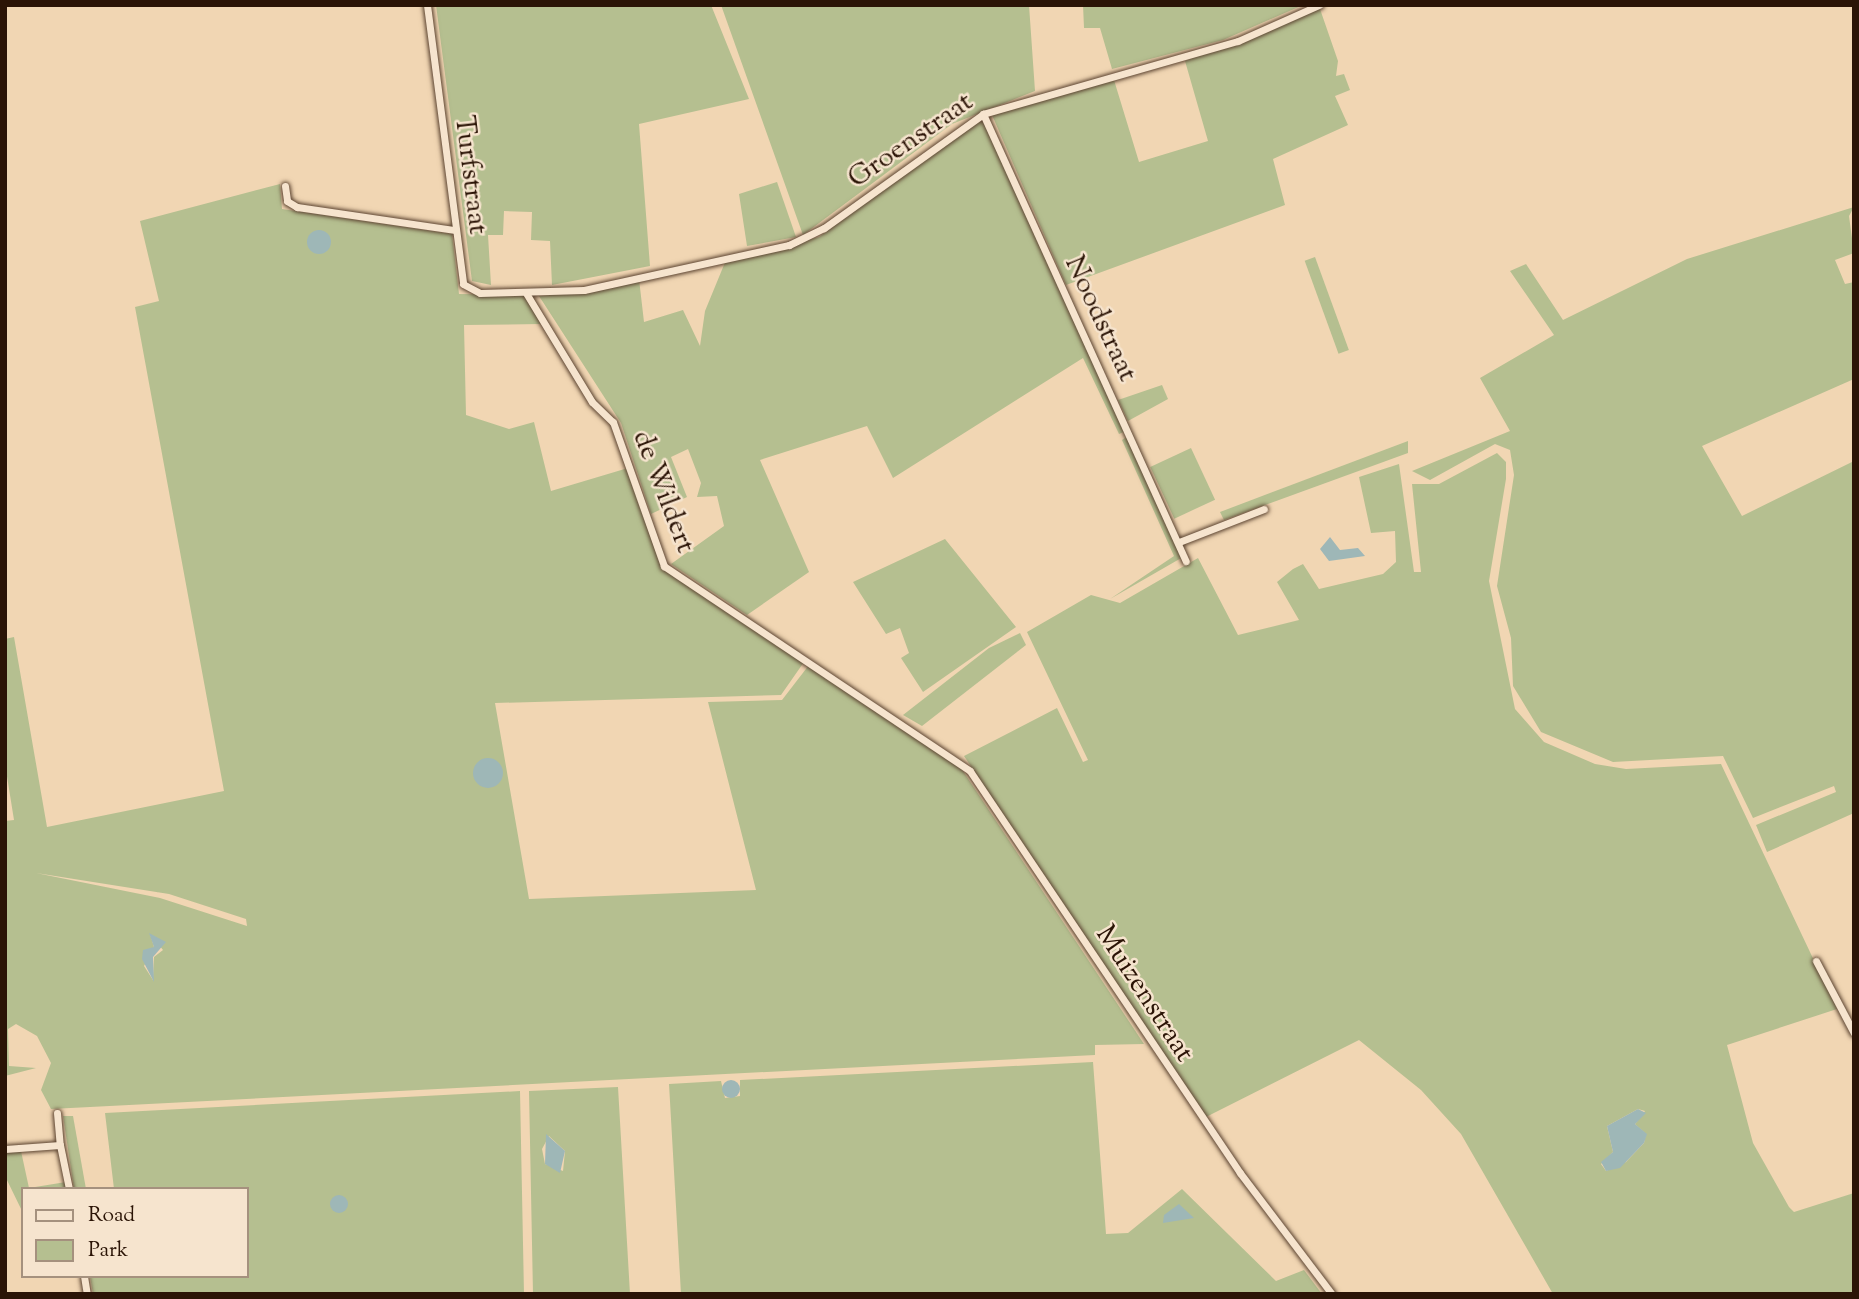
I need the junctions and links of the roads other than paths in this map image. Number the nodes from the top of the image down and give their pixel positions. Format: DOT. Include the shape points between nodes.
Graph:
graph roads {
  1 [pos="427,5"];
  2 [pos="1319,5"];
  3 [pos="983,114"];
  4 [pos="285,186"];
  5 [pos="455,230"];
  6 [pos="526,293"];
  7 [pos="1264,509"];
  8 [pos="1179,542"];
  9 [pos="1186,561"];
  10 [pos="913,728"];
  11 [pos="1816,961"];
  12 [pos="1854,1032"];
  13 [pos="57,1112"];
  14 [pos="61,1145"];
  15 [pos="5,1149"];
  16 [pos="69,1187"];
  17 [pos="1332,1294"];
  1 -- 5 [label="street, Turfstraat"];
  2 -- 3 [label="street, Groenstraat" via="1238,41"];
  3 -- 6 [label="street, Groenstraat" via="806,239 584,290"];
  3 -- 8 [label="street, Noodstraat"];
  4 -- 5 [label="street" via="288,201 297,207"];
  5 -- 6 [label="street, Turfstraat" via="468,291"];
  6 -- 10 [label="street, de Wildert" via="592,402 613,422 664,566"];
  7 -- 8 [label="street"];
  8 -- 9 [label="street, Noodstraat"];
  10 -- 17 [label="street, Muizenstraat" via="970,771 1240,1173"];
  11 -- 12 [label="street"];
  13 -- 14 [label="street"];
  14 -- 15 [label="street"];
  14 -- 16 [label="street"];
}
